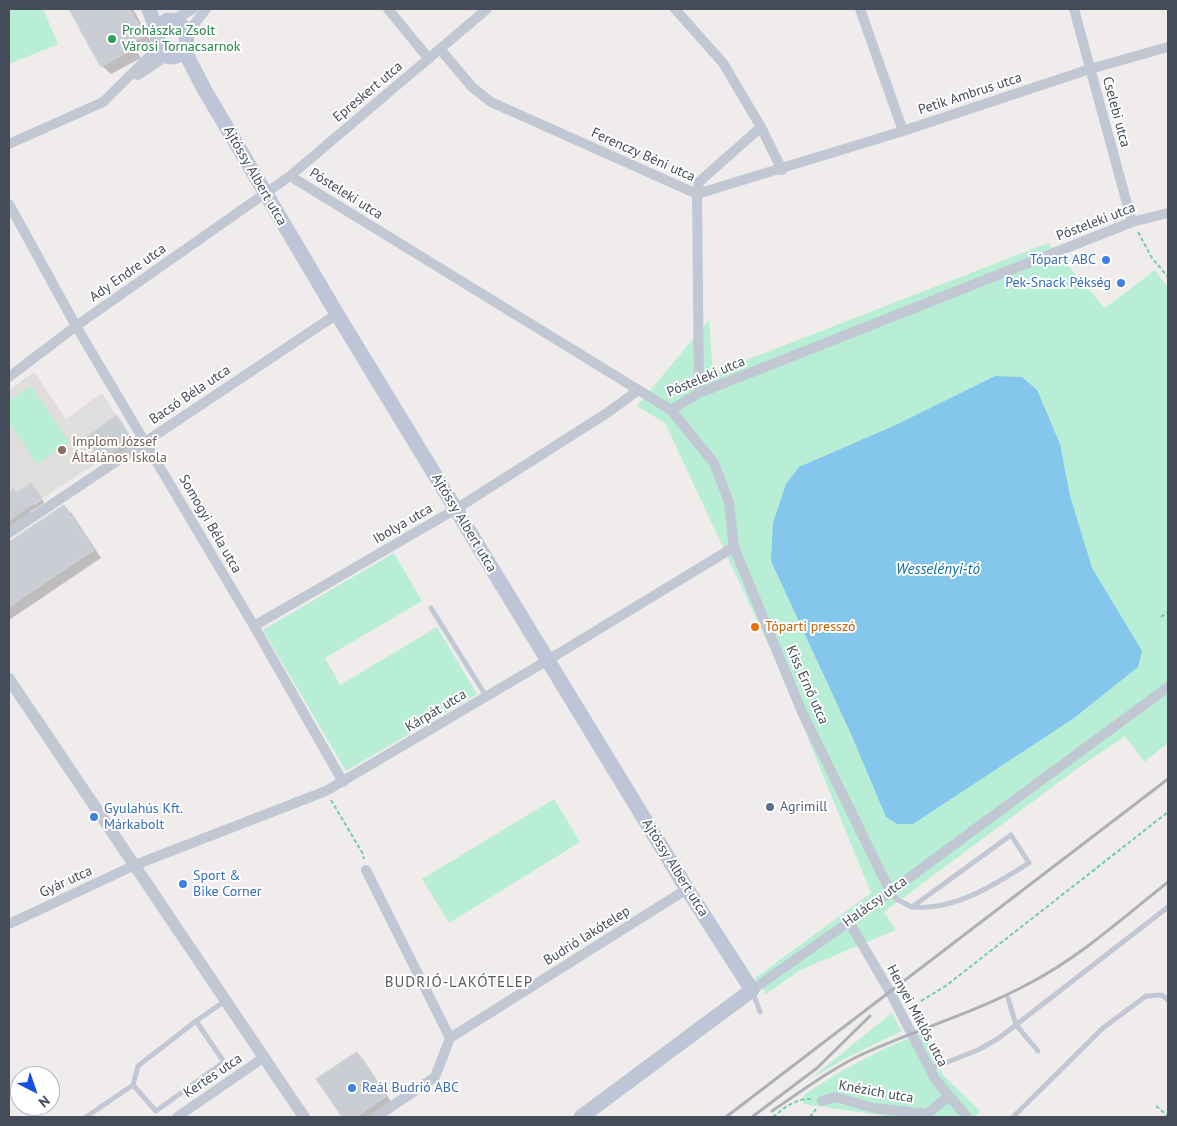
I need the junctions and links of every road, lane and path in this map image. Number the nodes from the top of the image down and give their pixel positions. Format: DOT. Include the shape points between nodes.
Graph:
graph roads {
  1 [pos="149,9"];
  2 [pos="193,9"];
  3 [pos="206,9"];
  4 [pos="388,9"];
  5 [pos="487,9"];
  6 [pos="675,9"];
  7 [pos="860,9"];
  8 [pos="1074,9"];
  9 [pos="167,16"];
  10 [pos="157,31"];
  11 [pos="1168,47"];
  12 [pos="174,49"];
  13 [pos="440,49"];
  14 [pos="429,59"];
  15 [pos="1090,69"];
  16 [pos="761,127"];
  17 [pos="902,131"];
  18 [pos="9,144"];
  19 [pos="782,170"];
  20 [pos="290,176"];
  21 [pos="265,193"];
  22 [pos="698,194"];
  23 [pos="9,204"];
  24 [pos="1168,212"];
  25 [pos="1132,222"];
  26 [pos="1168,277"];
  27 [pos="337,314"];
  28 [pos="76,326"];
  29 [pos="9,377"];
  30 [pos="637,391"];
  31 [pos="699,393"];
  32 [pos="671,410"];
  33 [pos="146,441"];
  34 [pos="456,509"];
  35 [pos="9,533"];
  36 [pos="734,547"];
  37 [pos="431,608"];
  38 [pos="1168,612"];
  39 [pos="1161,617"];
  40 [pos="254,626"];
  41 [pos="548,660"];
  42 [pos="9,679"];
  43 [pos="1168,687"];
  44 [pos="486,697"];
  45 [pos="343,782"];
  46 [pos="326,792"];
  47 [pos="1168,812"];
  48 [pos="135,865"];
  49 [pos="366,870"];
  50 [pos="687,889"];
  51 [pos="890,891"];
  52 [pos="912,907"];
  53 [pos="1168,907"];
  54 [pos="849,922"];
  55 [pos="9,924"];
  56 [pos="752,990"];
  57 [pos="1008,998"];
  58 [pos="1168,1000"];
  59 [pos="225,1001"];
  60 [pos="760,1012"];
  61 [pos="901,1013"];
  62 [pos="196,1021"];
  63 [pos="1016,1025"];
  64 [pos="450,1038"];
  65 [pos="1038,1051"];
  66 [pos="263,1058"];
  67 [pos="929,1069"];
  68 [pos="133,1085"];
  69 [pos="948,1097"];
  70 [pos="822,1101"];
  71 [pos="1156,1106"];
  72 [pos="926,1116"];
  73 [pos="1168,1116"];
  74 [pos="86,1117"];
  75 [pos="178,1117"];
  76 [pos="304,1117"];
  77 [pos="376,1117"];
  78 [pos="581,1117"];
  79 [pos="772,1117"];
  80 [pos="968,1117"];
  81 [pos="1013,1117"];
  1 -- 10 [label="main road"];
  2 -- 9 [label="street"];
  3 -- 12 [label="street"];
  4 -- 14 [label="street"];
  5 -- 13 [label="street, Epreskert utca"];
  6 -- 16 [label="street" via="723,64"];
  7 -- 17 [label="street"];
  8 -- 15 [label="street, Cselebi utca"];
  9 -- 10 [label="main road"];
  9 -- 12 [label="main road, Ajtóssy Albert utca" via="179,22"];
  10 -- 12 [label="main road"];
  11 -- 15 [label="street, Petik Ambrus utca"];
  12 -- 18 [label="street" via="103,102"];
  12 -- 21 [label="main road, Ajtóssy Albert utca" via="204,89"];
  13 -- 14 [label="street, Epreskert utca"];
  13 -- 22 [label="street, Ferenczy Béni utca" via="472,87 491,102"];
  14 -- 20 [label="street, Epreskert utca"];
  15 -- 17 [label="street, Petik Ambrus utca"];
  15 -- 25 [label="street, Cselebi utca"];
  16 -- 19 [label="street"];
  16 -- 22 [label="street" via="699,182"];
  17 -- 19 [label="street, Petik Ambrus utca"];
  19 -- 22 [label="street, Petik Ambrus utca"];
  20 -- 21 [label="street, Epreskert utca"];
  20 -- 30 [label="street, Pósteleki utca"];
  21 -- 27 [label="main road, Ajtóssy Albert utca"];
  21 -- 28 [label="street, Ady Endre utca"];
  22 -- 31 [label="street, Ferenczy Béni utca"];
  23 -- 28 [label="street, Somogyi Béla utca"];
  24 -- 25 [label="street, Pósteleki utca"];
  25 -- 26 [label="path" via="1152,258"];
  25 -- 31 [label="street, Pósteleki utca"];
  27 -- 33 [label="street, Bacsó Béla utca"];
  27 -- 34 [label="main road, Ajtóssy Albert utca"];
  28 -- 29 [label="street, Ady Endre utca"];
  28 -- 33 [label="street, Somogyi Béla utca"];
  30 -- 32 [label="street, Pósteleki utca"];
  30 -- 34 [label="street, Ibolya utca"];
  31 -- 32 [label="street, Pósteleki utca"];
  32 -- 36 [label="street, Kiss Ernő utca" via="714,463 729,502"];
  33 -- 35 [label="street, Bacsó Béla utca"];
  33 -- 40 [label="street, Somogyi Béla utca"];
  34 -- 40 [label="street, Ibolya utca"];
  34 -- 41 [label="main road, Ajtóssy Albert utca"];
  36 -- 41 [label="street, Kárpát utca"];
  36 -- 51 [label="street, Kiss Ernő utca" via="802,712"];
  37 -- 44 [label="lane"];
  38 -- 39 [label="path"];
  40 -- 45 [label="street, Somogyi Béla utca"];
  41 -- 44 [label="street, Kárpát utca"];
  41 -- 50 [label="main road, Ajtóssy Albert utca"];
  42 -- 48 [label="street"];
  43 -- 51 [label="street, Halácsy utca"];
  44 -- 45 [label="street, Kárpát utca"];
  45 -- 46 [label="street, Kárpát utca"];
  46 -- 48 [label="street, Kárpát utca"];
  46 -- 49 [label="path" via="363,854"];
  47 -- 61 [label="path" via="947,985"];
  48 -- 55 [label="street, Gyár utca"];
  48 -- 59 [label="street"];
  49 -- 64 [label="street"];
  50 -- 56 [label="main road, Ajtóssy Albert utca"];
  50 -- 64 [label="street, Budrió lakótelep"];
  51 -- 52 [label="lane" via="898,900"];
  51 -- 54 [label="street, Halácsy utca"];
  52 -- 52 [label="lane" via="1011,835 1029,863 946,906"];
  53 -- 63 [label="lane"];
  54 -- 56 [label="street, Halácsy utca"];
  54 -- 61 [label="street, Henyei Miklós utca"];
  56 -- 60 [label="lane"];
  56 -- 78 [label="main road, Halácsy utca"];
  57 -- 63 [label="lane"];
  58 -- 81 [label="lane" via="1162,996 1146,996 1132,1006 1103,1028"];
  59 -- 62 [label="lane"];
  59 -- 66 [label="street"];
  61 -- 67 [label="street, Henyei Miklós utca"];
  62 -- 68 [label="lane" via="138,1066"];
  62 -- 68 [label="lane" via="224,1062 156,1111"];
  63 -- 65 [label="lane"];
  63 -- 67 [label="lane" via="978,1050"];
  64 -- 77 [label="street" via="435,1077"];
  66 -- 75 [label="street, Kertes utca"];
  66 -- 76 [label="street"];
  67 -- 69 [label="street, Henyei Miklós utca"];
  68 -- 74 [label="lane"];
  69 -- 72 [label="street"];
  69 -- 80 [label="street, Henyei Miklós utca"];
  70 -- 72 [label="street, Knézich utca" via="835,1097 874,1108"];
  70 -- 79 [label="path" via="796,1102"];
  71 -- 73 [label="path"];
}
